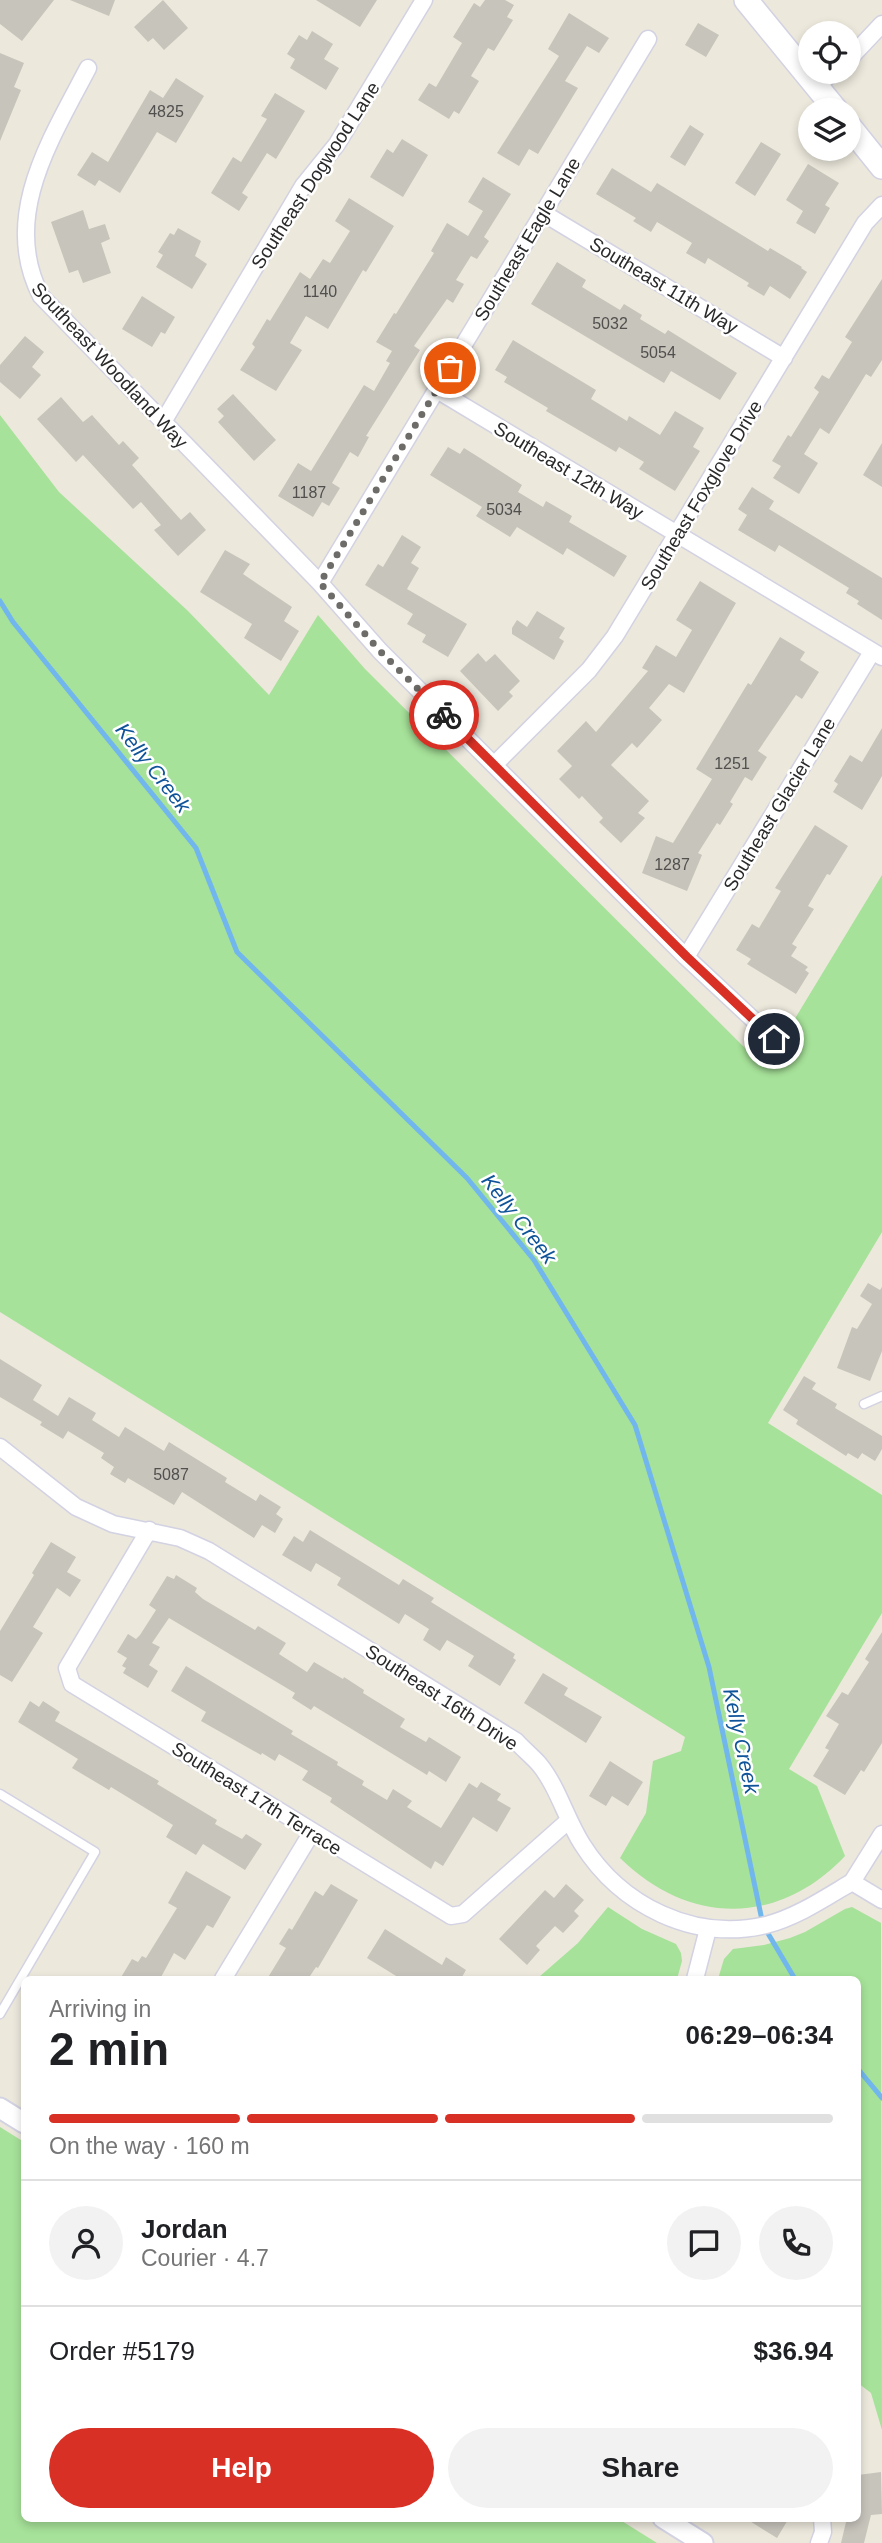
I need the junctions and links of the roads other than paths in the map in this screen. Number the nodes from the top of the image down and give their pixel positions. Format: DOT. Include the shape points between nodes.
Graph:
graph roads {
  1 [pos="424,0"];
  2 [pos="746,0"];
  3 [pos="882,24"];
  4 [pos="648,39"];
  5 [pos="861,46"];
  6 [pos="798,53"];
  7 [pos="88,68"];
  8 [pos="861,141"];
  9 [pos="882,167"];
  10 [pos="882,205"];
  11 [pos="543,213"];
  12 [pos="784,358"];
  13 [pos="437,390"];
  14 [pos="163,422"];
  15 [pos="677,536"];
  16 [pos="320,583"];
  17 [pos="877,654"];
  18 [pos="494,765"];
  19 [pos="687,957"];
  20 [pos="774,1039"];
  21 [pos="882,1396"];
  22 [pos="864,1404"];
  23 [pos="0,1447"];
  24 [pos="149,1530"];
  25 [pos="0,1794"];
  26 [pos="568,1821"];
  27 [pos="312,1832"];
  28 [pos="882,1834"];
  29 [pos="852,1882"];
  30 [pos="882,1900"];
  31 [pos="708,1929"];
  32 [pos="22,1976"];
  33 [pos="225,1976"];
  34 [pos="696,1976"];
  35 [pos="21,1978"];
  36 [pos="0,2014"];
  37 [pos="0,2108"];
  38 [pos="21,2121"];
  39 [pos="669,2522"];
  40 [pos="822,2522"];
  41 [pos="703,2543"];
  42 [pos="819,2543"];
  1 -- 14 [label="street, Southeast Dogwood Lane" via="337,144 303,186"];
  2 -- 6 [label="main road"];
  3 -- 5 [label="street"];
  4 -- 11 [label="street, Southeast Eagle Lane"];
  7 -- 14 [label="street, Southeast Woodland Way" via="26,190 22,256 41,296"];
  8 -- 9 [label="main road"];
  10 -- 12 [label="street, Southeast Foxglove Drive" via="865,223"];
  11 -- 12 [label="street, Southeast 11th Way"];
  11 -- 13 [label="street, Southeast Eagle Lane"];
  12 -- 15 [label="street, Southeast Foxglove Drive"];
  13 -- 15 [label="street, Southeast 12th Way"];
  13 -- 16 [label="street, Southeast Eagle Lane"];
  14 -- 16 [label="street, Southeast Woodland Way"];
  15 -- 17 [label="street, Southeast 12th Way"];
  15 -- 18 [label="street, Southeast Foxglove Drive" via="601,655"];
  16 -- 18 [label="street, Southeast Woodland Way" via="380,651"];
  17 -- 19 [label="street, Southeast Glacier Lane"];
  18 -- 19 [label="street, Southeast Woodland Way"];
  19 -- 20 [label="street, Southeast Woodland Way"];
  21 -- 22 [label="lane"];
  23 -- 24 [label="street, Southeast 16th Drive" via="76,1507 113,1524"];
  24 -- 26 [label="street, Southeast 16th Drive" via="209,1551 516,1741 539,1765"];
  24 -- 27 [label="street, Southeast 17th Terrace" via="67,1668 72,1684"];
  25 -- 32 [label="lane" via="95,1853"];
  26 -- 27 [label="street, Southeast 17th Terrace" via="457,1916 444,1913"];
  26 -- 31 [label="street, Southeast 16th Drive" via="598,1866 620,1889 649,1909"];
  27 -- 33 [label="street"];
  28 -- 29 [label="street"];
  29 -- 30 [label="street"];
  29 -- 31 [label="street, Southeast 16th Drive" via="793,1916 767,1925"];
  31 -- 34 [label="street"];
  35 -- 36 [label="lane"];
  37 -- 38 [label="street"];
  39 -- 41 [label="street"];
  40 -- 42 [label="street"];
}
